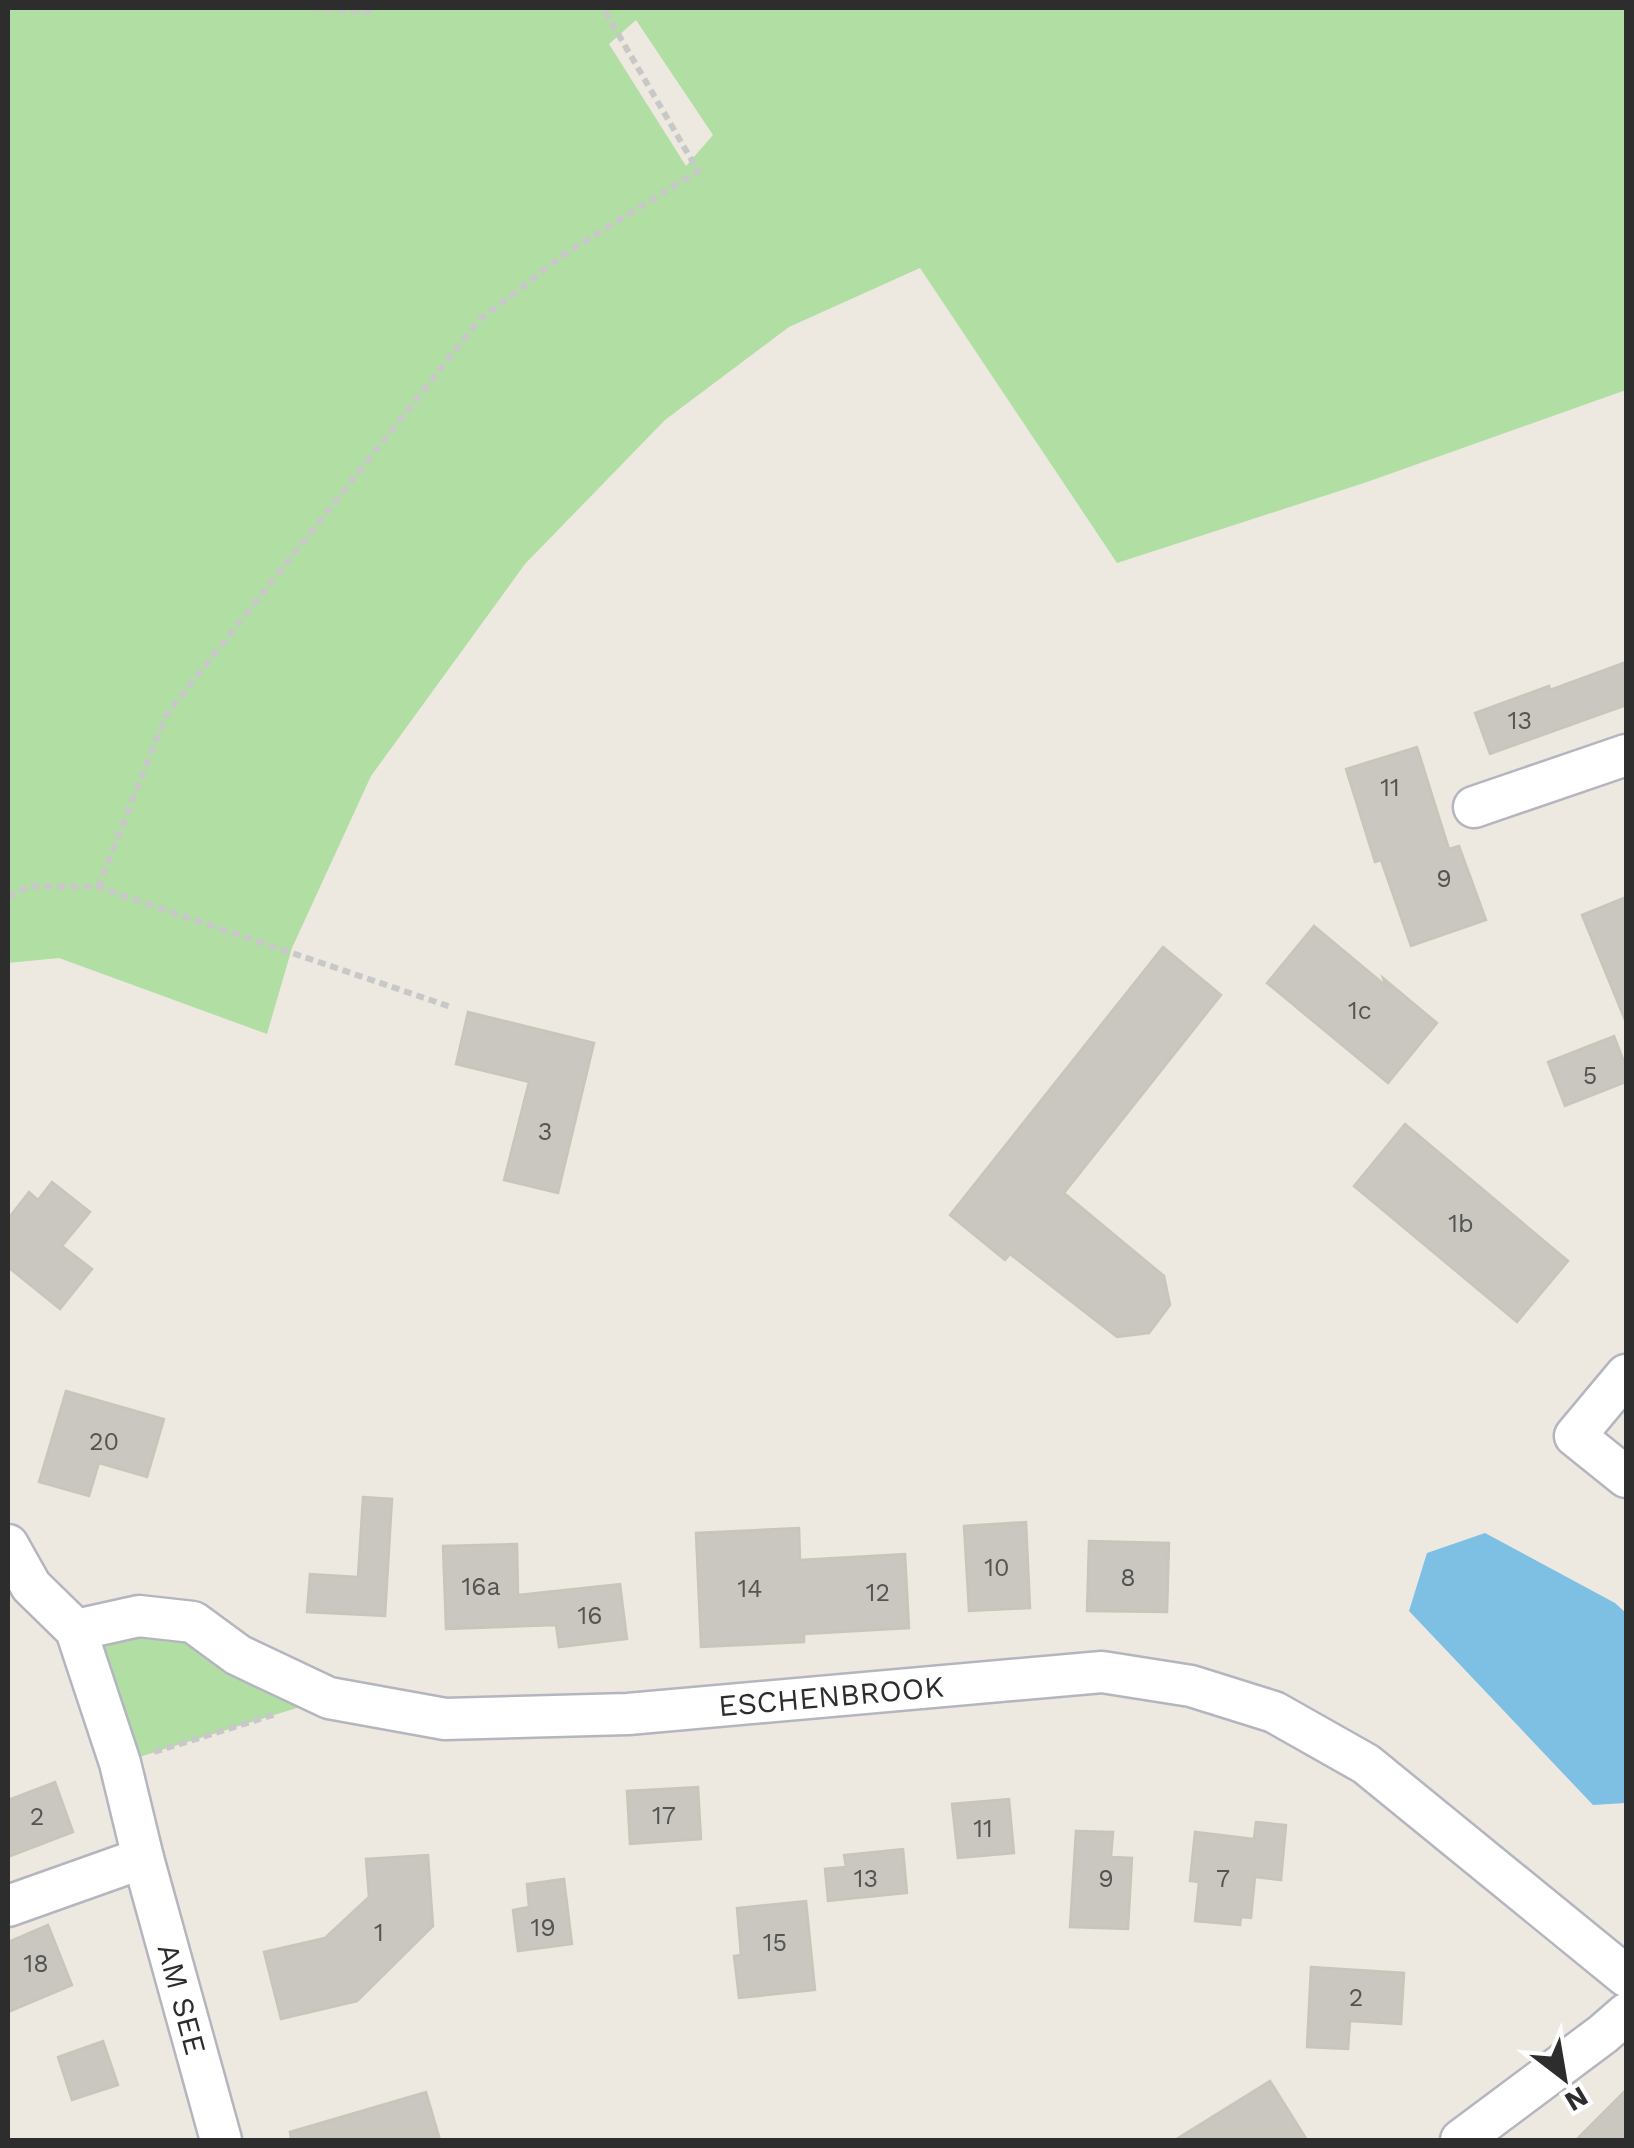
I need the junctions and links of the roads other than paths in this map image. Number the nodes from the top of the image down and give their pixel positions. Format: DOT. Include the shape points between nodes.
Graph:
graph roads {
  1 [pos="1626,755"];
  2 [pos="1474,807"];
  3 [pos="1626,1374"];
  4 [pos="1626,1478"];
  5 [pos="8,1545"];
  6 [pos="76,1630"];
  7 [pos="143,1858"];
  8 [pos="8,1906"];
  9 [pos="1626,1976"];
  10 [pos="1626,2014"];
  11 [pos="221,2140"];
  12 [pos="1461,2140"];
  1 -- 2 [label="street"];
  3 -- 4 [label="street" via="1575,1436"];
  5 -- 6 [label="street" via="31,1586"];
  6 -- 7 [label="street, AM SEE"];
  6 -- 9 [label="street, ESCHENBROOK" via="139,1616 193,1622 238,1655 330,1698 445,1719 628,1714 1102,1672 1191,1686 1274,1712 1366,1764"];
  7 -- 8 [label="street"];
  7 -- 11 [label="street, AM SEE"];
  10 -- 12 [label="street"];
}
